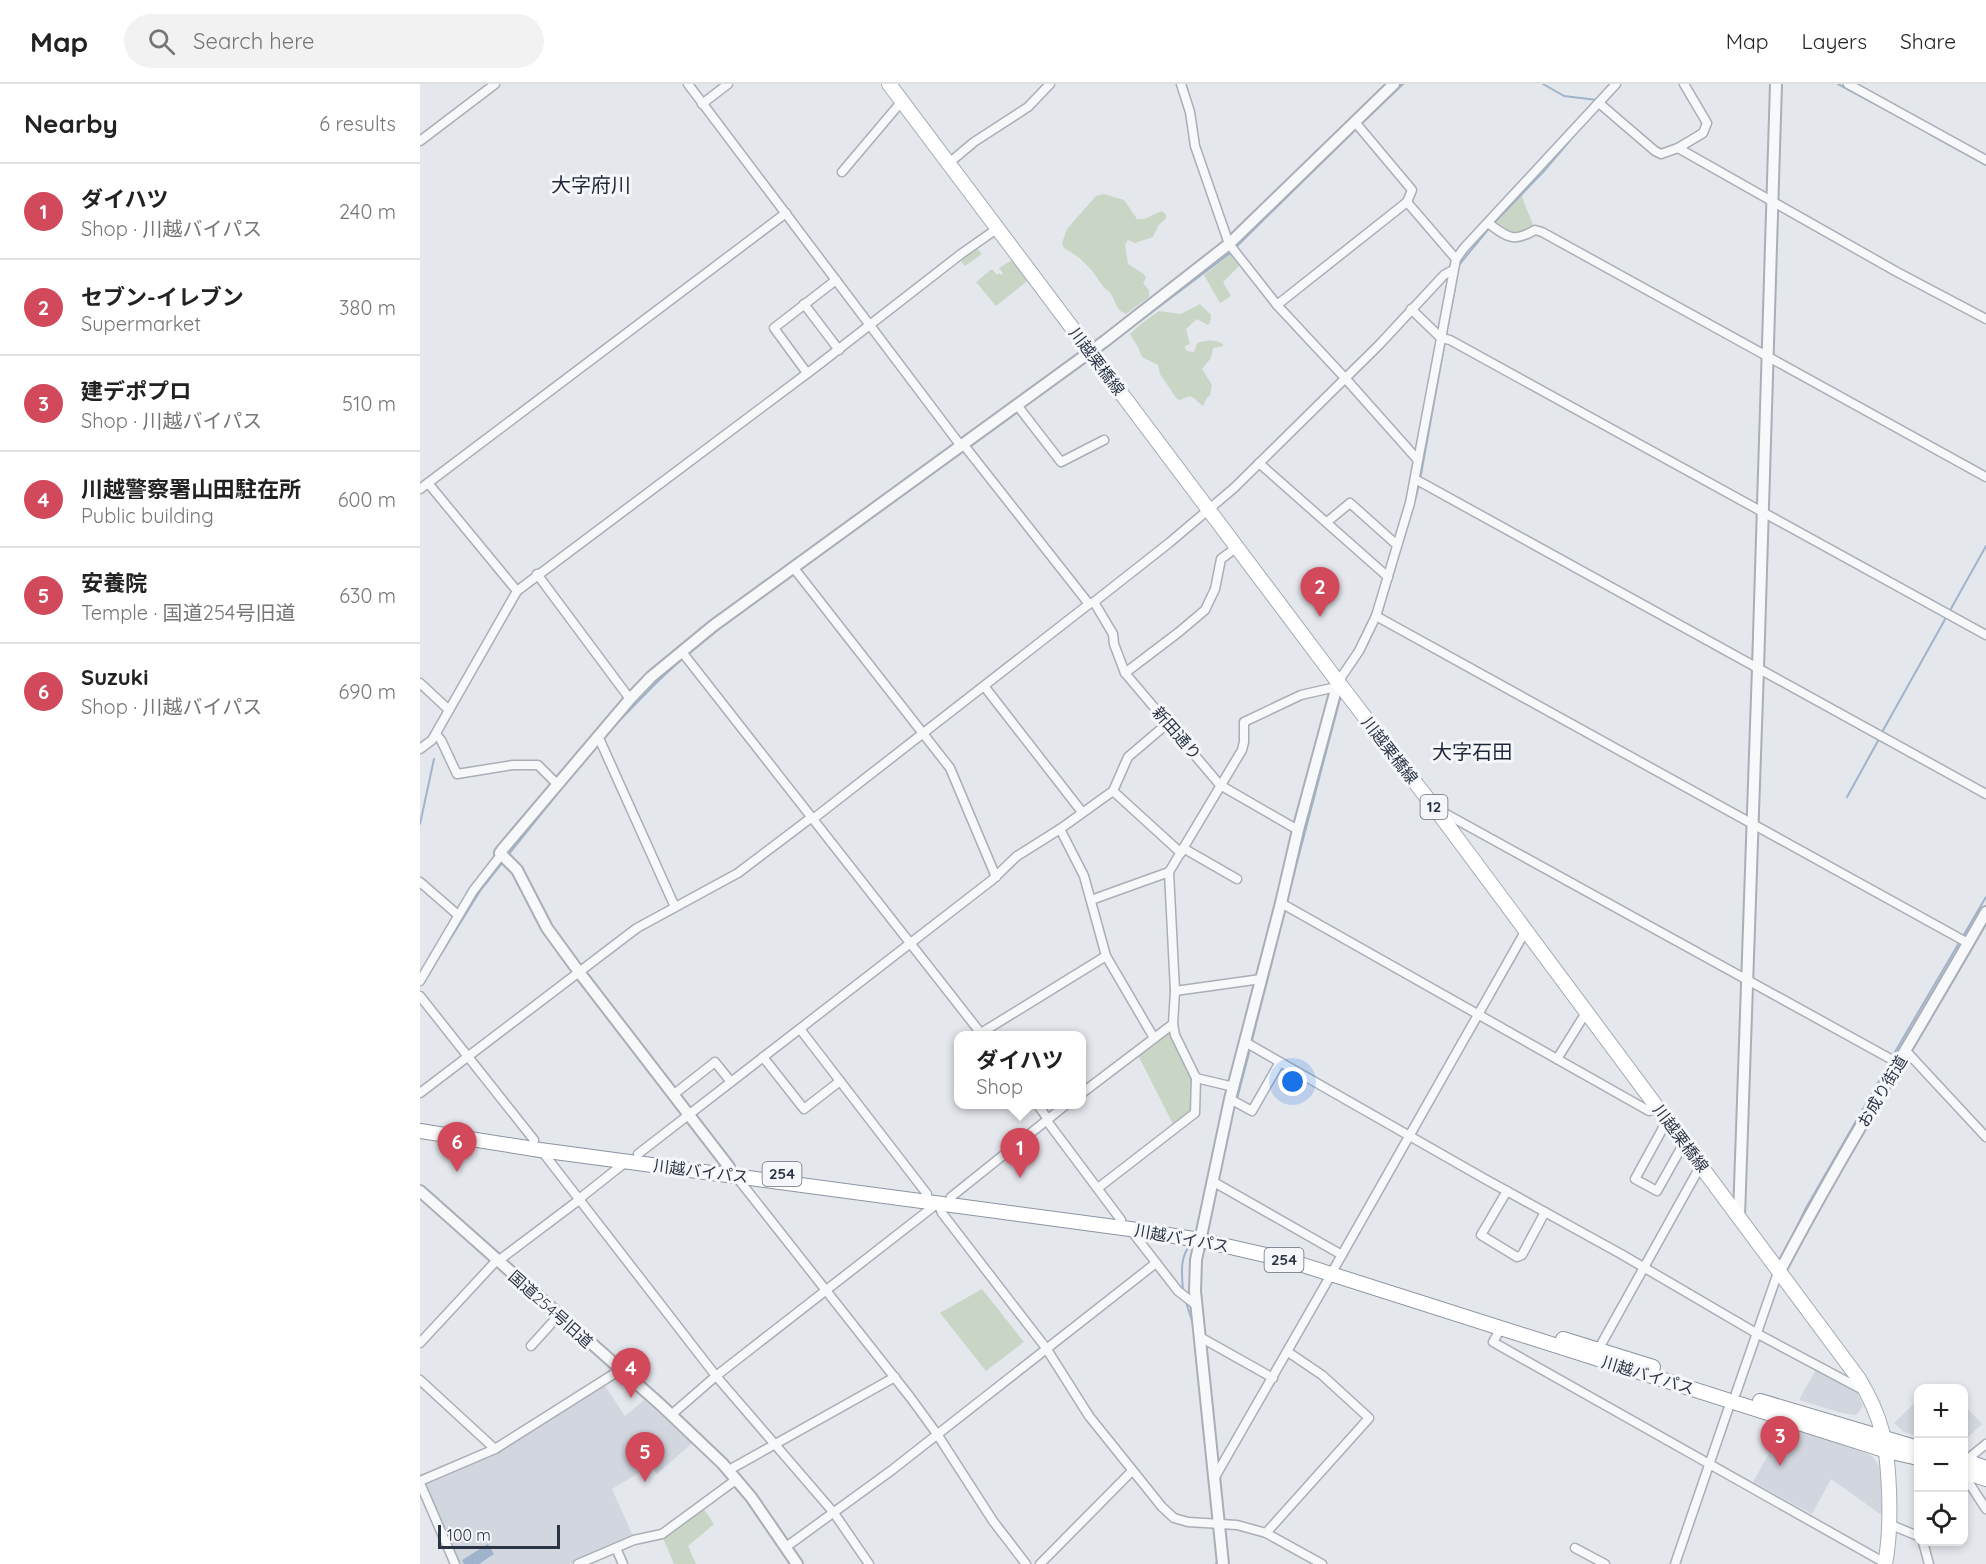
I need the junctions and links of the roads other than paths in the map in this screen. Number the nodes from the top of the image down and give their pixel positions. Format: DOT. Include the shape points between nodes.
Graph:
graph roads {
  1 [pos="495,84"];
  2 [pos="688,84"];
  3 [pos="728,84"];
  4 [pos="889,84"];
  5 [pos="1050,84"];
  6 [pos="1181,84"];
  7 [pos="1394,84"];
  8 [pos="1617,84"];
  9 [pos="1684,84"];
  10 [pos="1776,84"];
  11 [pos="1848,84"];
  12 [pos="902,101"];
  13 [pos="1599,103"];
  14 [pos="702,104"];
  15 [pos="1355,122"];
  16 [pos="420,141"];
  17 [pos="1678,148"];
  18 [pos="1986,160"];
  19 [pos="949,163"];
  20 [pos="842,172"];
  21 [pos="1772,200"];
  22 [pos="1407,202"];
  23 [pos="786,213"];
  24 [pos="1488,223"];
  25 [pos="998,228"];
  26 [pos="1229,244"];
  27 [pos="1456,259"];
  28 [pos="1453,270"];
  29 [pos="836,280"];
  30 [pos="804,304"];
  31 [pos="1277,305"];
  32 [pos="1411,309"];
  33 [pos="1986,319"];
  34 [pos="870,324"];
  35 [pos="1441,338"];
  36 [pos="839,350"];
  37 [pos="1089,352"];
  38 [pos="1768,357"];
  39 [pos="807,373"];
  40 [pos="1345,378"];
  41 [pos="1017,405"];
  42 [pos="1104,440"];
  43 [pos="962,445"];
  44 [pos="1417,459"];
  45 [pos="1259,463"];
  46 [pos="1986,477"];
  47 [pos="1415,479"];
  48 [pos="424,486"];
  49 [pos="1209,510"];
  50 [pos="1763,512"];
  51 [pos="1327,522"];
  52 [pos="1397,545"];
  53 [pos="1236,547"];
  54 [pos="793,567"];
  55 [pos="537,574"];
  56 [pos="1388,577"];
  57 [pos="517,591"];
  58 [pos="1092,603"];
  59 [pos="1376,616"];
  60 [pos="1986,635"];
  61 [pos="682,652"];
  62 [pos="1758,668"];
  63 [pos="1125,673"];
  64 [pos="420,683"];
  65 [pos="1337,685"];
  66 [pos="984,686"];
  67 [pos="630,699"];
  68 [pos="449,710"];
  69 [pos="1168,723"];
  70 [pos="436,734"];
  71 [pos="923,734"];
  72 [pos="598,736"];
  73 [pos="420,749"];
  74 [pos="556,784"];
  75 [pos="1221,784"];
  76 [pos="1113,791"];
  77 [pos="1986,794"];
  78 [pos="1434,807"];
  79 [pos="1082,812"];
  80 [pos="813,818"];
  81 [pos="1753,825"];
  82 [pos="1060,829"];
  83 [pos="1298,830"];
  84 [pos="1182,851"];
  85 [pos="501,855"];
  86 [pos="1169,872"];
  87 [pos="996,877"];
  88 [pos="1237,879"];
  89 [pos="420,882"];
  90 [pos="1091,900"];
  91 [pos="1281,903"];
  92 [pos="675,907"];
  93 [pos="1986,912"];
  94 [pos="458,915"];
  95 [pos="1526,930"];
  96 [pos="910,943"];
  97 [pos="1968,943"];
  98 [pos="1106,956"];
  99 [pos="579,972"];
  100 [pos="1261,979"];
  101 [pos="1747,979"];
  102 [pos="420,981"];
  103 [pos="1174,991"];
  104 [pos="420,996"];
  105 [pos="1587,1011"];
  106 [pos="1479,1014"];
  107 [pos="1173,1024"];
  108 [pos="800,1029"];
  109 [pos="980,1031"];
  110 [pos="987,1031"];
  111 [pos="1154,1038"];
  112 [pos="1245,1042"];
  113 [pos="1906,1051"];
  114 [pos="469,1057"];
  115 [pos="763,1057"];
  116 [pos="1557,1059"];
  117 [pos="1280,1062"];
  118 [pos="1898,1063"];
  119 [pos="1196,1078"];
  120 [pos="840,1081"];
  121 [pos="731,1082"];
  122 [pos="1234,1087"];
  123 [pos="1086,1091"];
  124 [pos="420,1093"];
  125 [pos="673,1095"];
  126 [pos="1230,1099"];
  127 [pos="1656,1105"];
  128 [pos="1040,1109"];
  129 [pos="1061,1109"];
  130 [pos="688,1114"];
  131 [pos="1048,1120"];
  132 [pos="420,1121"];
  133 [pos="1670,1123"];
  134 [pos="420,1131"];
  135 [pos="1410,1136"];
  136 [pos="1986,1137"];
  137 [pos="537,1145"];
  138 [pos="1686,1145"];
  139 [pos="633,1158"];
  140 [pos="1701,1165"];
  141 [pos="732,1171"];
  142 [pos="1212,1181"];
  143 [pos="1098,1188"];
  144 [pos="420,1191"];
  145 [pos="1507,1191"];
  146 [pos="927,1194"];
  147 [pos="579,1199"];
  148 [pos="944,1200"];
  149 [pos="1545,1212"];
  150 [pos="1739,1216"];
  151 [pos="1126,1225"];
  152 [pos="1201,1236"];
  153 [pos="498,1261"];
  154 [pos="1156,1263"];
  155 [pos="1336,1265"];
  156 [pos="1643,1267"];
  157 [pos="1780,1271"];
  158 [pos="826,1290"];
  159 [pos="1196,1305"];
  160 [pos="559,1315"];
  161 [pos="1501,1328"];
  162 [pos="1756,1333"];
  163 [pos="1200,1337"];
  164 [pos="420,1343"];
  165 [pos="531,1346"];
  166 [pos="1046,1348"];
  167 [pos="1598,1350"];
  168 [pos="1288,1352"];
  169 [pos="620,1370"];
  170 [pos="716,1376"];
  171 [pos="895,1377"];
  172 [pos="1273,1378"];
  173 [pos="420,1380"];
  174 [pos="1866,1391"];
  175 [pos="1733,1397"];
  176 [pos="671,1415"];
  177 [pos="937,1434"];
  178 [pos="774,1444"];
  179 [pos="1986,1444"];
  180 [pos="1886,1445"];
  181 [pos="1914,1448"];
  182 [pos="495,1449"];
  183 [pos="1914,1456"];
  184 [pos="1968,1463"];
  185 [pos="1709,1464"];
  186 [pos="1968,1467"];
  187 [pos="1986,1468"];
  188 [pos="1968,1469"];
  189 [pos="729,1470"];
  190 [pos="1132,1471"];
  191 [pos="1968,1475"];
  192 [pos="1215,1477"];
  193 [pos="737,1479"];
  194 [pos="1986,1479"];
  195 [pos="420,1482"];
  196 [pos="1986,1509"];
  197 [pos="834,1513"];
  198 [pos="1220,1522"];
  199 [pos="1891,1525"];
  200 [pos="1266,1533"];
  201 [pos="1914,1534"];
  202 [pos="1924,1546"];
  203 [pos="786,1547"];
  204 [pos="616,1548"];
  205 [pos="1575,1548"];
  206 [pos="1885,1563"];
  207 [pos="455,1564"];
  208 [pos="578,1564"];
  209 [pos="623,1564"];
  210 [pos="798,1564"];
  211 [pos="868,1564"];
  212 [pos="1026,1564"];
  213 [pos="1040,1564"];
  214 [pos="1222,1564"];
  215 [pos="1322,1564"];
  216 [pos="1605,1564"];
  217 [pos="1675,1564"];
  218 [pos="1929,1564"];
  1 -- 16 [label="street"];
  2 -- 14 [label="street, 新田通り"];
  3 -- 14 [label="street"];
  4 -- 12 [label="main road, 川越栗橋線 / 12"];
  5 -- 19 [label="street" via="1028,107"];
  6 -- 26 [label="street" via="1195,146"];
  7 -- 15 [label="street"];
  8 -- 13 [label="street"];
  9 -- 17 [label="street" via="1707,123 1703,133"];
  10 -- 21 [label="street"];
  11 -- 18 [label="street"];
  12 -- 19 [label="main road, 川越栗橋線 / 12"];
  12 -- 20 [label="street"];
  13 -- 17 [label="street" via="1655,151 1661,154"];
  13 -- 24 [label="street"];
  14 -- 23 [label="street, 新田通り"];
  15 -- 22 [label="street" via="1412,190"];
  15 -- 26 [label="street"];
  17 -- 21 [label="street"];
  19 -- 25 [label="main road, 川越栗橋線 / 12"];
  21 -- 33 [label="street"];
  21 -- 38 [label="street"];
  22 -- 27 [label="street"];
  22 -- 31 [label="street"];
  23 -- 29 [label="street, 新田通り"];
  23 -- 48 [label="street"];
  24 -- 27 [label="street"];
  24 -- 38 [label="street" via="1513,238 1535,230 1542,232"];
  25 -- 34 [label="street"];
  25 -- 37 [label="main road, 川越栗橋線 / 12"];
  26 -- 31 [label="street"];
  26 -- 37 [label="street"];
  27 -- 28 [label="street"];
  28 -- 32 [label="street"];
  28 -- 35 [label="street"];
  29 -- 30 [label="street"];
  29 -- 34 [label="street, 新田通り"];
  30 -- 36 [label="street"];
  30 -- 39 [label="street" via="774,328"];
  31 -- 40 [label="street"];
  32 -- 35 [label="street"];
  32 -- 40 [label="street"];
  34 -- 36 [label="street"];
  34 -- 43 [label="street, 新田通り"];
  35 -- 44 [label="street"];
  35 -- 50 [label="street"];
  36 -- 39 [label="street"];
  37 -- 41 [label="street"];
  37 -- 49 [label="main road, 川越栗橋線 / 12"];
  38 -- 46 [label="street"];
  38 -- 50 [label="street"];
  39 -- 55 [label="street"];
  40 -- 44 [label="street"];
  40 -- 45 [label="street"];
  41 -- 42 [label="street" via="1061,462"];
  41 -- 43 [label="street"];
  43 -- 54 [label="street"];
  43 -- 58 [label="street, 新田通り"];
  44 -- 47 [label="street"];
  45 -- 49 [label="street"];
  45 -- 51 [label="street"];
  47 -- 52 [label="street"];
  47 -- 62 [label="street"];
  48 -- 57 [label="street"];
  49 -- 53 [label="main road, 川越栗橋線 / 12"];
  49 -- 58 [label="street"];
  50 -- 60 [label="street"];
  50 -- 62 [label="street"];
  51 -- 52 [label="street" via="1350,503"];
  51 -- 56 [label="street"];
  52 -- 56 [label="street"];
  53 -- 63 [label="street" via="1221,559 1215,589 1204,610"];
  53 -- 65 [label="main road, 川越栗橋線 / 12"];
  54 -- 61 [label="street"];
  54 -- 71 [label="street"];
  55 -- 57 [label="street"];
  55 -- 67 [label="street"];
  56 -- 59 [label="street"];
  57 -- 68 [label="street"];
  58 -- 63 [label="street, 新田通り" via="1113,634"];
  58 -- 66 [label="street"];
  59 -- 65 [label="street"];
  59 -- 81 [label="street"];
  61 -- 67 [label="street"];
  61 -- 80 [label="street"];
  62 -- 77 [label="street"];
  62 -- 81 [label="street"];
  63 -- 69 [label="street, 新田通り"];
  64 -- 68 [label="street"];
  65 -- 75 [label="street" via="1301,695 1244,722 1242,750"];
  65 -- 78 [label="main road, 川越栗橋線 / 12"];
  65 -- 83 [label="street"];
  66 -- 71 [label="street"];
  66 -- 79 [label="street"];
  67 -- 72 [label="street"];
  68 -- 70 [label="street"];
  69 -- 75 [label="street, 新田通り"];
  69 -- 76 [label="street" via="1128,757"];
  70 -- 73 [label="street"];
  70 -- 74 [label="street" via="457,774 538,765"];
  71 -- 80 [label="street"];
  71 -- 87 [label="street" via="950,768"];
  72 -- 74 [label="street"];
  72 -- 92 [label="street"];
  74 -- 85 [label="street" via="503,847"];
  75 -- 83 [label="street, 新田通り"];
  75 -- 84 [label="street"];
  76 -- 79 [label="street"];
  76 -- 84 [label="street"];
  78 -- 95 [label="main road, 川越栗橋線 / 12"];
  78 -- 101 [label="street"];
  79 -- 82 [label="street"];
  80 -- 92 [label="street" via="738,873"];
  80 -- 96 [label="street"];
  81 -- 97 [label="street"];
  81 -- 101 [label="street"];
  82 -- 87 [label="street" via="1017,856"];
  82 -- 90 [label="street" via="1078,861"];
  83 -- 91 [label="street"];
  84 -- 86 [label="street"];
  84 -- 88 [label="street"];
  85 -- 94 [label="street"];
  85 -- 99 [label="street" via="517,870 547,928"];
  86 -- 90 [label="street"];
  86 -- 103 [label="street"];
  87 -- 96 [label="street"];
  89 -- 94 [label="street"];
  90 -- 98 [label="street"];
  91 -- 100 [label="street"];
  91 -- 106 [label="street"];
  92 -- 99 [label="street" via="637,928"];
  93 -- 97 [label="street, お成り街道"];
  94 -- 102 [label="street"];
  95 -- 105 [label="main road, 川越栗橋線 / 12"];
  95 -- 106 [label="street"];
  96 -- 108 [label="street"];
  96 -- 109 [label="street"];
  97 -- 113 [label="street, お成り街道"];
  98 -- 110 [label="street"];
  98 -- 111 [label="street"];
  99 -- 114 [label="street"];
  99 -- 125 [label="street"];
  100 -- 103 [label="street"];
  100 -- 112 [label="street"];
  101 -- 118 [label="street"];
  101 -- 150 [label="street"];
  103 -- 107 [label="street"];
  104 -- 114 [label="street"];
  105 -- 116 [label="street"];
  105 -- 127 [label="main road, 川越栗橋線 / 12"];
  106 -- 116 [label="street"];
  106 -- 135 [label="street"];
  107 -- 111 [label="street"];
  107 -- 119 [label="street"];
  108 -- 115 [label="street"];
  108 -- 120 [label="street"];
  111 -- 123 [label="street"];
  112 -- 117 [label="street"];
  112 -- 122 [label="street"];
  113 -- 118 [label="street, お成り街道"];
  113 -- 136 [label="street"];
  114 -- 124 [label="street"];
  114 -- 137 [label="street"];
  115 -- 120 [label="street" via="804,1109"];
  115 -- 121 [label="street"];
  116 -- 127 [label="street" via="1649,1111"];
  117 -- 126 [label="street" via="1252,1111"];
  117 -- 135 [label="street"];
  118 -- 157 [label="street, お成り街道"];
  119 -- 122 [label="street"];
  119 -- 143 [label="street" via="1192,1118"];
  120 -- 146 [label="street"];
  121 -- 125 [label="street" via="715,1062"];
  121 -- 130 [label="street"];
  122 -- 126 [label="street"];
  125 -- 130 [label="street"];
  126 -- 142 [label="street"];
  127 -- 133 [label="main road, 川越栗橋線 / 12"];
  128 -- 131 [label="street"];
  129 -- 131 [label="street"];
  130 -- 139 [label="street"];
  130 -- 141 [label="street"];
  131 -- 143 [label="street"];
  131 -- 148 [label="street"];
  132 -- 137 [label="main road, 川越バイパス / 254"];
  133 -- 138 [label="main road, 川越栗橋線 / 12"];
  133 -- 138 [label="street" via="1663,1128 1635,1179 1657,1191"];
  134 -- 137 [label="main road, 川越バイパス / 254"];
  135 -- 145 [label="street"];
  135 -- 155 [label="street"];
  137 -- 139 [label="main road, 川越バイパス / 254"];
  137 -- 147 [label="street"];
  138 -- 140 [label="main road, 川越栗橋線 / 12"];
  139 -- 141 [label="main road, 川越バイパス / 254"];
  139 -- 147 [label="street"];
  140 -- 150 [label="main road, 川越栗橋線 / 12"];
  140 -- 156 [label="street"];
  141 -- 146 [label="main road, 川越バイパス / 254"];
  141 -- 148 [label="main road, 川越バイパス / 254"];
  141 -- 158 [label="street"];
  142 -- 152 [label="street"];
  142 -- 155 [label="street"];
  143 -- 151 [label="street"];
  144 -- 153 [label="street, 国道254号旧道"];
  145 -- 149 [label="street"];
  145 -- 149 [label="street" via="1481,1235 1517,1257 1522,1256"];
  146 -- 148 [label="main road, 川越バイパス / 254"];
  147 -- 153 [label="street"];
  147 -- 170 [label="street"];
  148 -- 151 [label="main road, 川越バイパス / 254"];
  148 -- 158 [label="street"];
  148 -- 166 [label="street" via="942,1212"];
  149 -- 156 [label="street"];
  150 -- 157 [label="main road, 川越栗橋線 / 12"];
  151 -- 152 [label="main road, 川越バイパス / 254"];
  151 -- 154 [label="street"];
  152 -- 155 [label="main road, 川越バイパス / 254" via="1257,1252"];
  152 -- 159 [label="street" via="1194,1274"];
  153 -- 160 [label="street, 国道254号旧道"];
  153 -- 164 [label="street"];
  154 -- 159 [label="street" via="1178,1291"];
  154 -- 166 [label="street"];
  155 -- 161 [label="main road, 川越バイパス / 254"];
  155 -- 167 [label="main road, 川越バイパス / 254"];
  155 -- 168 [label="street"];
  156 -- 162 [label="street"];
  156 -- 167 [label="street"];
  157 -- 162 [label="street"];
  157 -- 174 [label="main road, 川越栗橋線 / 12"];
  158 -- 170 [label="street"];
  158 -- 171 [label="street"];
  159 -- 163 [label="street"];
  160 -- 165 [label="street"];
  160 -- 169 [label="street, 国道254号旧道"];
  161 -- 175 [label="main road, 川越バイパス / 254"];
  161 -- 185 [label="street" via="1493,1342"];
  162 -- 174 [label="street"];
  162 -- 175 [label="street"];
  163 -- 172 [label="street"];
  163 -- 192 [label="street"];
  166 -- 177 [label="street"];
  166 -- 190 [label="street" via="1089,1416"];
  167 -- 175 [label="main road, 川越バイパス / 254"];
  168 -- 172 [label="street"];
  168 -- 200 [label="street" via="1322,1375 1369,1418"];
  169 -- 176 [label="street, 国道254号旧道"];
  169 -- 182 [label="street"];
  170 -- 176 [label="street"];
  170 -- 178 [label="street"];
  171 -- 177 [label="street"];
  171 -- 178 [label="street"];
  172 -- 192 [label="street"];
  173 -- 182 [label="street"];
  174 -- 180 [label="main road, 川越栗橋線 / 12"];
  175 -- 180 [label="main road, 川越バイパス / 254"];
  175 -- 185 [label="street"];
  176 -- 189 [label="street, 国道254号旧道"];
  177 -- 197 [label="street"];
  177 -- 212 [label="street"];
  178 -- 189 [label="street"];
  178 -- 197 [label="street"];
  179 -- 184 [label="street"];
  180 -- 181 [label="main road, 川越バイパス / 254"];
  180 -- 183 [label="main road, 川越バイパス / 254"];
  180 -- 199 [label="main road, 川越栗橋線 / 12"];
  182 -- 195 [label="street"];
  185 -- 206 [label="street"];
  185 -- 217 [label="street"];
  186 -- 187 [label="main road"];
  188 -- 194 [label="main road"];
  189 -- 193 [label="street, 国道254号旧道"];
  190 -- 198 [label="street" via="1174,1518"];
  190 -- 213 [label="street"];
  191 -- 196 [label="street"];
  192 -- 198 [label="street"];
  193 -- 203 [label="street, 国道254号旧道"];
  193 -- 204 [label="street" via="662,1534"];
  195 -- 207 [label="street"];
  197 -- 203 [label="street"];
  197 -- 211 [label="street"];
  198 -- 200 [label="street"];
  198 -- 214 [label="street"];
  199 -- 201 [label="street"];
  199 -- 206 [label="main road, 川越栗橋線 / 12"];
  200 -- 215 [label="street"];
  202 -- 218 [label="street"];
  203 -- 210 [label="street, 国道254号旧道"];
  204 -- 208 [label="street"];
  204 -- 209 [label="street"];
  205 -- 216 [label="street"];
}
